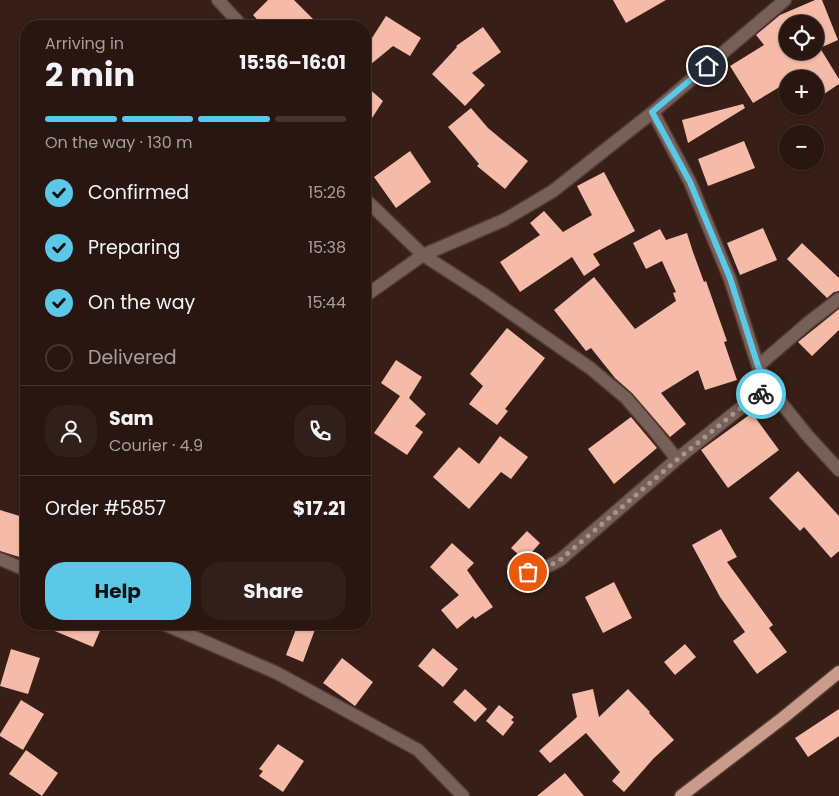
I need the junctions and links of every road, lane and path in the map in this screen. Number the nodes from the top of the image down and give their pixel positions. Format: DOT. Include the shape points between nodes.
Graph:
graph roads {
  1 [pos="218,0"];
  2 [pos="786,0"];
  3 [pos="236,20"];
  4 [pos="652,112"];
  5 [pos="371,206"];
  6 [pos="423,255"];
  7 [pos="371,292"];
  8 [pos="839,299"];
  9 [pos="758,366"];
  10 [pos="770,389"];
  11 [pos="678,459"];
  12 [pos="839,470"];
  13 [pos="0,559"];
  14 [pos="514,566"];
  15 [pos="20,567"];
  16 [pos="178,630"];
  17 [pos="839,672"];
  18 [pos="464,796"];
  19 [pos="681,796"];
  1 -- 3 [label="street"];
  2 -- 4 [label="street"];
  4 -- 6 [label="street" via="553,191 504,220"];
  4 -- 9 [label="street" via="701,208 730,278"];
  5 -- 6 [label="street"];
  6 -- 7 [label="street"];
  6 -- 11 [label="street" via="590,368 626,398"];
  8 -- 9 [label="street"];
  9 -- 10 [label="street"];
  10 -- 11 [label="street" via="738,410"];
  10 -- 12 [label="street"];
  11 -- 14 [label="street" via="560,560 537,572"];
  13 -- 15 [label="street"];
  16 -- 18 [label="street" via="277,673 418,750"];
  17 -- 19 [label="main road"];
}
